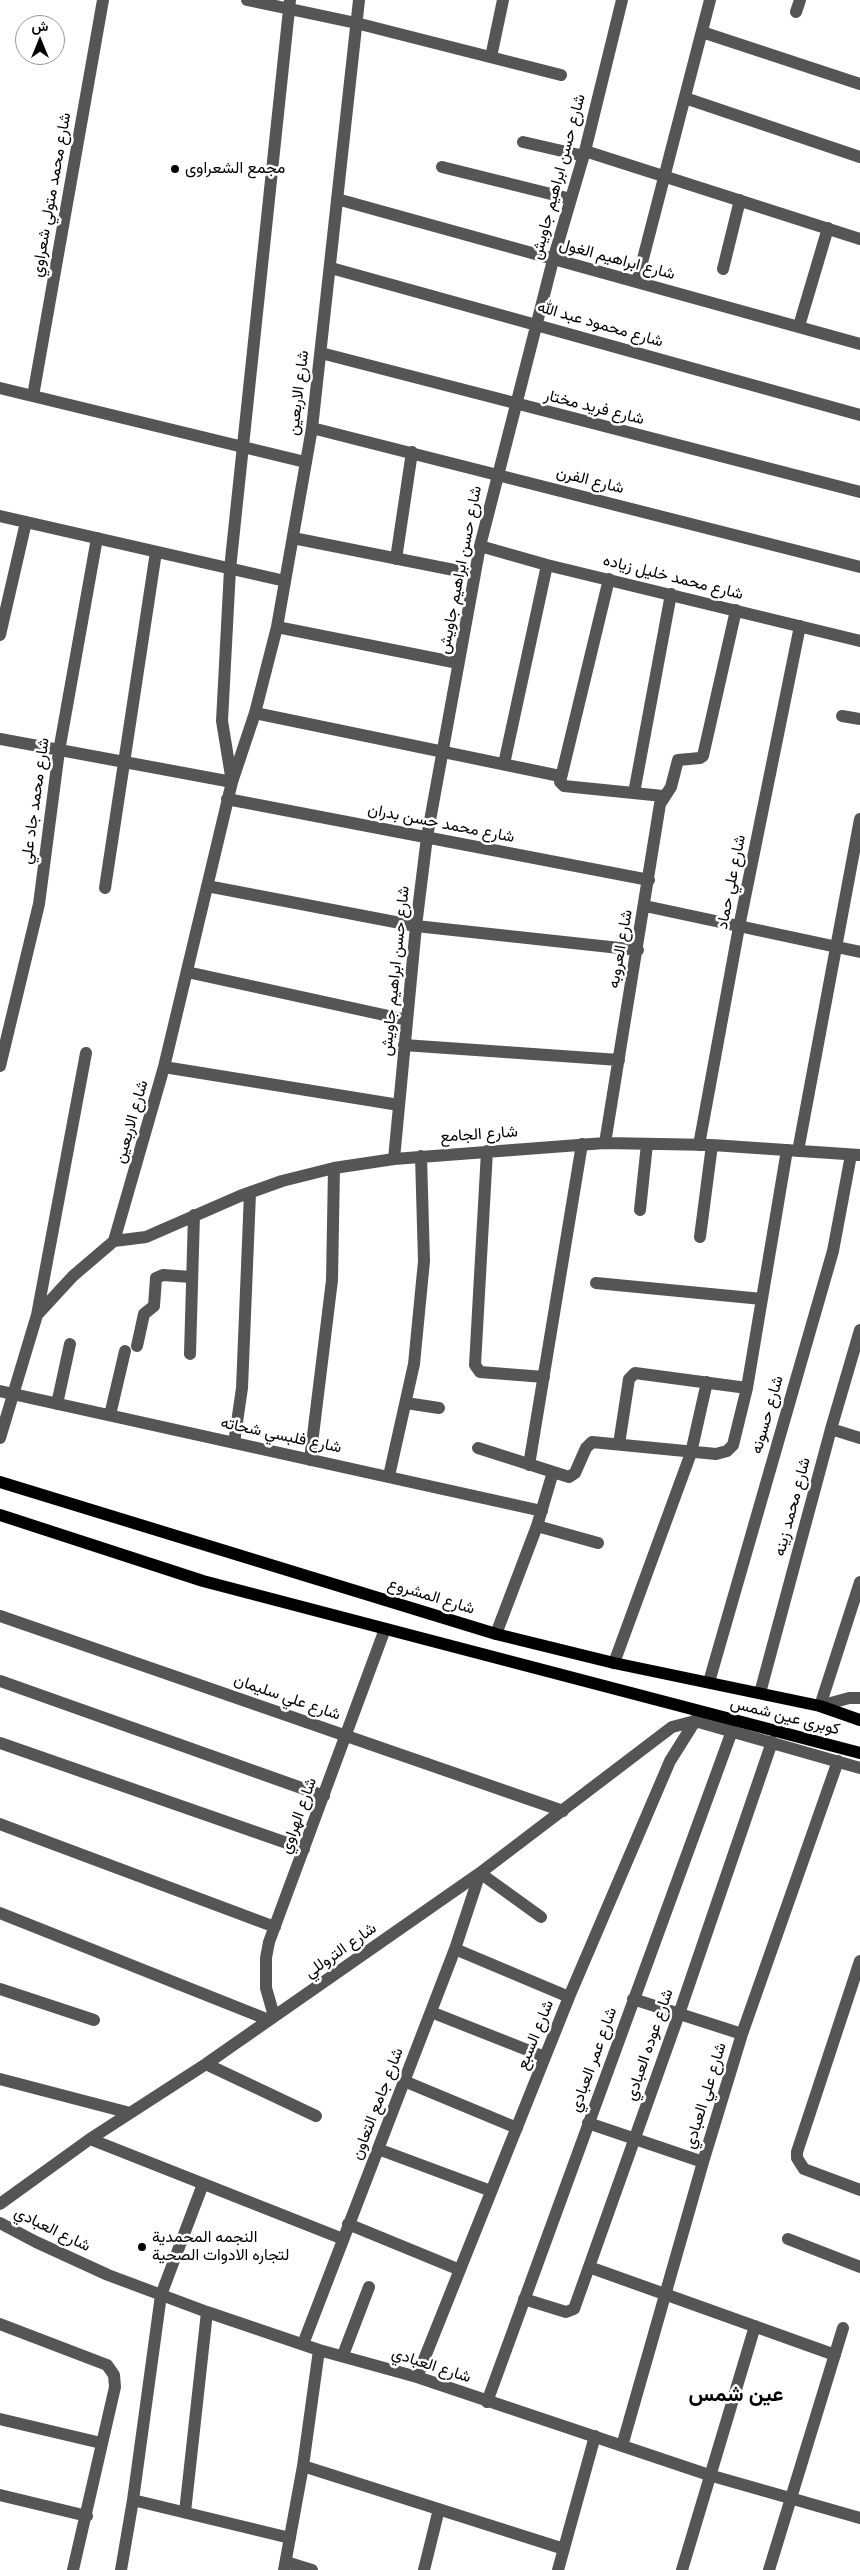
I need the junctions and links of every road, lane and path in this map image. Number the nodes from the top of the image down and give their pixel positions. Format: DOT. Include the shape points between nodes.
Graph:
graph roads {
  1 [pos="103,0"];
  2 [pos="247,0"];
  3 [pos="358,0"];
  4 [pos="503,0"];
  5 [pos="622,0"];
  6 [pos="710,0"];
  7 [pos="290,4"];
  8 [pos="356,23"];
  9 [pos="702,32"];
  10 [pos="491,57"];
  11 [pos="561,75"];
  12 [pos="860,84"];
  13 [pos="684,98"];
  14 [pos="523,142"];
  15 [pos="584,153"];
  16 [pos="860,158"];
  17 [pos="442,167"];
  18 [pos="664,176"];
  19 [pos="337,199"];
  20 [pos="572,199"];
  21 [pos="740,200"];
  22 [pos="828,228"];
  23 [pos="860,238"];
  24 [pos="553,260"];
  25 [pos="331,268"];
  26 [pos="723,269"];
  27 [pos="637,282"];
  28 [pos="536,324"];
  29 [pos="799,326"];
  30 [pos="860,344"];
  31 [pos="321,353"];
  32 [pos="0,388"];
  33 [pos="33,396"];
  34 [pos="515,404"];
  35 [pos="860,415"];
  36 [pos="312,428"];
  37 [pos="243,446"];
  38 [pos="412,452"];
  39 [pos="305,462"];
  40 [pos="497,473"];
  41 [pos="860,492"];
  42 [pos="0,516"];
  43 [pos="26,522"];
  44 [pos="97,538"];
  45 [pos="293,538"];
  46 [pos="480,546"];
  47 [pos="156,552"];
  48 [pos="396,559"];
  49 [pos="547,565"];
  50 [pos="860,567"];
  51 [pos="230,569"];
  52 [pos="474,574"];
  53 [pos="610,579"];
  54 [pos="285,581"];
  55 [pos="671,594"];
  56 [pos="736,610"];
  57 [pos="800,626"];
  58 [pos="277,627"];
  59 [pos="0,636"];
  60 [pos="860,641"];
  61 [pos="458,663"];
  62 [pos="255,713"];
  63 [pos="842,716"];
  64 [pos="860,719"];
  65 [pos="0,739"];
  66 [pos="58,751"];
  67 [pos="443,752"];
  68 [pos="124,763"];
  69 [pos="504,764"];
  70 [pos="560,776"];
  71 [pos="232,782"];
  72 [pos="634,793"];
  73 [pos="663,796"];
  74 [pos="228,799"];
  75 [pos="860,819"];
  76 [pos="427,838"];
  77 [pos="649,880"];
  78 [pos="207,886"];
  79 [pos="105,888"];
  80 [pos="645,906"];
  81 [pos="416,926"];
  82 [pos="739,927"];
  83 [pos="836,947"];
  84 [pos="638,950"];
  85 [pos="860,952"];
  86 [pos="187,972"];
  87 [pos="407,1020"];
  88 [pos="404,1045"];
  89 [pos="86,1053"];
  90 [pos="619,1060"];
  91 [pos="0,1066"];
  92 [pos="164,1067"];
  93 [pos="399,1104"];
  94 [pos="605,1142"];
  95 [pos="582,1144"];
  96 [pos="647,1144"];
  97 [pos="699,1144"];
  98 [pos="712,1145"];
  99 [pos="792,1150"];
  100 [pos="487,1151"];
  101 [pos="856,1155"];
  102 [pos="421,1156"];
  103 [pos="394,1159"];
  104 [pos="334,1168"];
  105 [pos="250,1192"];
  106 [pos="640,1210"];
  107 [pos="194,1215"];
  108 [pos="700,1236"];
  109 [pos="114,1240"];
  110 [pos="191,1277"];
  111 [pos="596,1282"];
  112 [pos="762,1299"];
  113 [pos="37,1314"];
  114 [pos="860,1330"];
  115 [pos="70,1344"];
  116 [pos="190,1354"];
  117 [pos="544,1377"];
  118 [pos="707,1382"];
  119 [pos="746,1388"];
  120 [pos="0,1391"];
  121 [pos="13,1394"];
  122 [pos="406,1403"];
  123 [pos="57,1404"];
  124 [pos="439,1408"];
  125 [pos="110,1415"];
  126 [pos="831,1429"];
  127 [pos="0,1438"];
  128 [pos="860,1438"];
  129 [pos="234,1443"];
  130 [pos="619,1444"];
  131 [pos="478,1448"];
  132 [pos="691,1453"];
  133 [pos="310,1460"];
  134 [pos="529,1465"];
  135 [pos="553,1472"];
  136 [pos="390,1476"];
  137 [pos="0,1482"];
  138 [pos="542,1511"];
  139 [pos="0,1515"];
  140 [pos="537,1526"];
  141 [pos="598,1543"];
  142 [pos="860,1582"];
  143 [pos="0,1616"];
  144 [pos="385,1629"];
  145 [pos="496,1634"];
  146 [pos="614,1663"];
  147 [pos="0,1681"];
  148 [pos="708,1682"];
  149 [pos="760,1693"];
  150 [pos="860,1698"];
  151 [pos="820,1706"];
  152 [pos="698,1717"];
  153 [pos="860,1720"];
  154 [pos="732,1731"];
  155 [pos="346,1736"];
  156 [pos="772,1742"];
  157 [pos="0,1743"];
  158 [pos="860,1753"];
  159 [pos="838,1761"];
  160 [pos="860,1768"];
  161 [pos="324,1796"];
  162 [pos="563,1811"];
  163 [pos="0,1824"];
  164 [pos="304,1849"];
  165 [pos="480,1873"];
  166 [pos="0,1913"];
  167 [pos="541,1917"];
  168 [pos="275,1927"];
  169 [pos="455,1949"];
  170 [pos="860,1961"];
  171 [pos="0,1989"];
  172 [pos="854,1995"];
  173 [pos="569,1997"];
  174 [pos="633,1999"];
  175 [pos="431,2012"];
  176 [pos="679,2014"];
  177 [pos="271,2018"];
  178 [pos="94,2020"];
  179 [pos="742,2034"];
  180 [pos="544,2057"];
  181 [pos="206,2064"];
  182 [pos="0,2079"];
  183 [pos="404,2081"];
  184 [pos="130,2113"];
  185 [pos="316,2116"];
  186 [pos="588,2123"];
  187 [pos="517,2128"];
  188 [pos="90,2139"];
  189 [pos="634,2139"];
  190 [pos="378,2149"];
  191 [pos="703,2162"];
  192 [pos="203,2184"];
  193 [pos="860,2190"];
  194 [pos="492,2191"];
  195 [pos="0,2204"];
  196 [pos="0,2223"];
  197 [pos="348,2224"];
  198 [pos="788,2239"];
  199 [pos="343,2240"];
  200 [pos="589,2267"];
  201 [pos="860,2268"];
  202 [pos="460,2270"];
  203 [pos="369,2287"];
  204 [pos="664,2294"];
  205 [pos="160,2296"];
  206 [pos="524,2299"];
  207 [pos="208,2312"];
  208 [pos="0,2324"];
  209 [pos="755,2326"];
  210 [pos="843,2328"];
  211 [pos="302,2344"];
  212 [pos="319,2350"];
  213 [pos="835,2355"];
  214 [pos="343,2356"];
  215 [pos="417,2378"];
  216 [pos="487,2402"];
  217 [pos="0,2419"];
  218 [pos="595,2436"];
  219 [pos="101,2444"];
  220 [pos="622,2446"];
  221 [pos="303,2466"];
  222 [pos="709,2475"];
  223 [pos="0,2495"];
  224 [pos="790,2499"];
  225 [pos="133,2500"];
  226 [pos="439,2509"];
  227 [pos="185,2512"];
  228 [pos="87,2516"];
  229 [pos="860,2518"];
  230 [pos="290,2538"];
  231 [pos="564,2548"];
  232 [pos="285,2566"];
  233 [pos="72,2570"];
  234 [pos="121,2570"];
  235 [pos="312,2570"];
  236 [pos="424,2570"];
  237 [pos="558,2570"];
  238 [pos="682,2570"];
  239 [pos="770,2570"];
  1 -- 33 [label="street, شارع محمد متولي شعراوي"];
  2 -- 7 [label="street"];
  3 -- 8 [label="street, شارع الاربعين"];
  4 -- 10 [label="street"];
  5 -- 15 [label="street, شارع حسن ابراهيم جاويش"];
  6 -- 9 [label="street"];
  7 -- 8 [label="street"];
  7 -- 37 [label="street, شارع الاربعين"];
  8 -- 10 [label="street"];
  8 -- 19 [label="street, شارع الاربعين"];
  9 -- 12 [label="street"];
  9 -- 13 [label="street"];
  10 -- 11 [label="street"];
  13 -- 16 [label="street"];
  13 -- 18 [label="street"];
  14 -- 15 [label="street"];
  15 -- 18 [label="street"];
  15 -- 20 [label="street, شارع حسن ابراهيم جاويش"];
  17 -- 20 [label="street"];
  18 -- 21 [label="street"];
  18 -- 27 [label="street"];
  19 -- 24 [label="street, شارع ابراهيم الغول"];
  19 -- 25 [label="street, شارع الاربعين"];
  20 -- 24 [label="street, شارع حسن ابراهيم جاويش"];
  21 -- 22 [label="street"];
  21 -- 26 [label="street"];
  22 -- 23 [label="street"];
  22 -- 29 [label="street"];
  24 -- 27 [label="street, شارع ابراهيم الغول"];
  24 -- 28 [label="street, شارع حسن ابراهيم جاويش"];
  25 -- 28 [label="street, شارع محمود عبد الله"];
  25 -- 31 [label="street, شارع الاربعين"];
  27 -- 29 [label="street, شارع ابراهيم الغول"];
  28 -- 34 [label="street, شارع حسن ابراهيم جاويش"];
  28 -- 35 [label="street, شارع محمود عبد الله"];
  29 -- 30 [label="street, شارع ابراهيم الغول"];
  31 -- 34 [label="street, شارع فريد مختار"];
  31 -- 36 [label="street, شارع الاربعين"];
  32 -- 33 [label="street"];
  33 -- 37 [label="street"];
  34 -- 40 [label="street, شارع حسن ابراهيم جاويش"];
  34 -- 41 [label="street, شارع فريد مختار"];
  36 -- 38 [label="street, شارع الفرن"];
  36 -- 39 [label="street, شارع الاربعين"];
  37 -- 39 [label="street"];
  37 -- 51 [label="street, شارع الاربعين"];
  38 -- 40 [label="street, شارع الفرن"];
  38 -- 48 [label="street"];
  39 -- 45 [label="street, شارع الاربعين"];
  40 -- 46 [label="street, شارع حسن ابراهيم جاويش"];
  40 -- 50 [label="street, شارع الفرن"];
  42 -- 43 [label="street"];
  43 -- 44 [label="street"];
  43 -- 59 [label="street"];
  44 -- 47 [label="street"];
  44 -- 66 [label="street, شارع محمد جاد علي"];
  45 -- 48 [label="street"];
  45 -- 54 [label="street, شارع الاربعين"];
  46 -- 49 [label="street, شارع محمد خليل زياده"];
  46 -- 52 [label="street, شارع حسن ابراهيم جاويش"];
  47 -- 51 [label="street"];
  47 -- 68 [label="street"];
  48 -- 52 [label="street"];
  49 -- 53 [label="street, شارع محمد خليل زياده"];
  49 -- 69 [label="street"];
  51 -- 54 [label="street"];
  51 -- 71 [label="street, شارع الاربعين" via="222,721"];
  52 -- 61 [label="street, شارع حسن ابراهيم جاويش"];
  53 -- 55 [label="street, شارع محمد خليل زياده"];
  53 -- 70 [label="street"];
  54 -- 58 [label="street, شارع الاربعين"];
  55 -- 56 [label="street, شارع محمد خليل زياده"];
  55 -- 72 [label="street"];
  56 -- 57 [label="street, شارع محمد خليل زياده"];
  56 -- 73 [label="street, شارع العروبه" via="703,756 681,758 676,763 671,787"];
  57 -- 60 [label="street, شارع محمد خليل زياده"];
  57 -- 82 [label="street, شارع علي حماد"];
  58 -- 61 [label="street"];
  58 -- 62 [label="street, شارع الاربعين"];
  61 -- 67 [label="street, شارع حسن ابراهيم جاويش"];
  62 -- 67 [label="street"];
  62 -- 71 [label="street, شارع الاربعين"];
  63 -- 64 [label="street"];
  65 -- 66 [label="street"];
  66 -- 68 [label="street"];
  66 -- 91 [label="street, شارع محمد جاد علي" via="38,904"];
  67 -- 69 [label="street"];
  67 -- 76 [label="street, شارع حسن ابراهيم جاويش"];
  68 -- 71 [label="street"];
  68 -- 79 [label="street"];
  69 -- 70 [label="street"];
  70 -- 72 [label="street" via="564,786"];
  71 -- 74 [label="street, شارع الاربعين"];
  72 -- 73 [label="street"];
  73 -- 77 [label="street, شارع العروبه"];
  74 -- 76 [label="street, شارع محمد حسن بدران"];
  74 -- 78 [label="street, شارع الاربعين"];
  75 -- 83 [label="street"];
  76 -- 77 [label="street, شارع محمد حسن بدران"];
  76 -- 81 [label="street, شارع حسن ابراهيم جاويش"];
  77 -- 80 [label="street, شارع العروبه"];
  78 -- 81 [label="street"];
  78 -- 86 [label="street, شارع الاربعين"];
  80 -- 82 [label="street"];
  80 -- 84 [label="street, شارع العروبه"];
  81 -- 84 [label="street"];
  81 -- 87 [label="street, شارع حسن ابراهيم جاويش"];
  82 -- 83 [label="street"];
  82 -- 97 [label="street, شارع علي حماد"];
  83 -- 85 [label="street"];
  83 -- 99 [label="street"];
  84 -- 90 [label="street, شارع العروبه"];
  86 -- 87 [label="street"];
  86 -- 92 [label="street, شارع الاربعين"];
  87 -- 88 [label="street, شارع حسن ابراهيم جاويش"];
  88 -- 90 [label="street"];
  88 -- 93 [label="street, شارع حسن ابراهيم جاويش"];
  89 -- 113 [label="street"];
  90 -- 94 [label="street, شارع العروبه"];
  92 -- 93 [label="street"];
  92 -- 109 [label="street, شارع الاربعين"];
  93 -- 103 [label="street, شارع حسن ابراهيم جاويش"];
  94 -- 95 [label="street, شارع الجامع"];
  94 -- 96 [label="street, شارع الجامع"];
  95 -- 100 [label="street, شارع الجامع"];
  95 -- 117 [label="street"];
  96 -- 97 [label="street, شارع الجامع"];
  96 -- 106 [label="street"];
  97 -- 98 [label="street, شارع الجامع"];
  98 -- 99 [label="street, شارع الجامع"];
  98 -- 108 [label="street"];
  99 -- 101 [label="street, شارع الجامع"];
  99 -- 112 [label="street"];
  100 -- 102 [label="street, شارع الجامع"];
  100 -- 117 [label="street" via="475,1365 480,1372"];
  101 -- 148 [label="street, شارع حسونه" via="833,1250"];
  102 -- 103 [label="street, شارع الجامع"];
  102 -- 122 [label="street" via="424,1260 414,1364"];
  103 -- 104 [label="street, شارع الجامع"];
  104 -- 105 [label="street, شارع الجامع"];
  104 -- 133 [label="street" via="332,1280"];
  105 -- 107 [label="street, شارع الجامع"];
  105 -- 129 [label="street" via="242,1388"];
  107 -- 109 [label="street, شارع الجامع" via="146,1236"];
  107 -- 110 [label="street"];
  109 -- 113 [label="street"];
  110 -- 116 [label="street"];
  110 -- 125 [label="street" via="162,1275 156,1278 154,1306 144,1314"];
  111 -- 112 [label="street"];
  112 -- 119 [label="street"];
  113 -- 121 [label="street"];
  114 -- 126 [label="street, شارع محمد زينه"];
  115 -- 123 [label="street"];
  117 -- 134 [label="street"];
  118 -- 119 [label="street"];
  118 -- 130 [label="street" via="639,1372 631,1375"];
  118 -- 132 [label="street"];
  119 -- 132 [label="street" via="733,1445 716,1454"];
  120 -- 121 [label="street, شارع فلبسي شحاته"];
  121 -- 123 [label="street, شارع فلبسي شحاته"];
  121 -- 127 [label="street"];
  122 -- 124 [label="street"];
  122 -- 136 [label="street"];
  123 -- 125 [label="street, شارع فلبسي شحاته"];
  125 -- 129 [label="street, شارع فلبسي شحاته"];
  126 -- 128 [label="street"];
  126 -- 149 [label="street, شارع محمد زينه"];
  129 -- 133 [label="street, شارع فلبسي شحاته"];
  130 -- 132 [label="street"];
  130 -- 135 [label="street" via="592,1442 572,1476"];
  131 -- 134 [label="street"];
  132 -- 146 [label="street"];
  133 -- 136 [label="street, شارع فلبسي شحاته"];
  134 -- 135 [label="street"];
  135 -- 138 [label="street"];
  136 -- 138 [label="street, شارع فلبسي شحاته"];
  137 -- 145 [label="main road, شارع المشروع"];
  138 -- 140 [label="street"];
  139 -- 144 [label="main road" via="203,1581"];
  140 -- 141 [label="street"];
  140 -- 145 [label="street"];
  142 -- 151 [label="street"];
  143 -- 155 [label="street, شارع علي سليمان"];
  144 -- 152 [label="main road"];
  144 -- 155 [label="street, شارع الهراوي"];
  145 -- 146 [label="main road, شارع المشروع"];
  146 -- 148 [label="main road, شارع المشروع"];
  147 -- 161 [label="street"];
  148 -- 149 [label="main road, شارع المشروع"];
  149 -- 151 [label="main road, شارع المشروع"];
  150 -- 151 [label="street, شارع المشروع"];
  151 -- 153 [label="main road, كوبرى عين شمس"];
  152 -- 154 [label="street"];
  152 -- 158 [label="main road, كوبرى عين شمس"];
  152 -- 162 [label="street, شارع التروللي" via="665,1732"];
  152 -- 173 [label="street, شارع السبع" via="670,1761"];
  154 -- 156 [label="street"];
  154 -- 174 [label="street, شارع عمر العبادي"];
  155 -- 161 [label="street, شارع الهراوي"];
  155 -- 162 [label="street, شارع علي سليمان"];
  156 -- 159 [label="street"];
  156 -- 176 [label="street, شارع عوده العبادي"];
  157 -- 164 [label="street"];
  159 -- 160 [label="street"];
  159 -- 179 [label="street, شارع علي العبادي"];
  161 -- 164 [label="street, شارع الهراوي"];
  162 -- 165 [label="street, شارع التروللي"];
  163 -- 168 [label="street"];
  164 -- 168 [label="street, شارع الهراوي"];
  165 -- 167 [label="street"];
  165 -- 169 [label="street, شارع جامع التعاون"];
  165 -- 177 [label="street, شارع التروللي"];
  166 -- 177 [label="street"];
  168 -- 177 [label="street, شارع الهراوي" via="266,1958"];
  169 -- 173 [label="street"];
  169 -- 175 [label="street, شارع جامع التعاون"];
  170 -- 172 [label="street"];
  171 -- 178 [label="street"];
  172 -- 193 [label="street" via="797,2158 804,2169"];
  173 -- 180 [label="street, شارع السبع"];
  174 -- 176 [label="street"];
  174 -- 186 [label="street, شارع عمر العبادي"];
  175 -- 180 [label="street"];
  175 -- 183 [label="street, شارع جامع التعاون"];
  176 -- 179 [label="street"];
  176 -- 189 [label="street, شارع عوده العبادي"];
  177 -- 181 [label="street, شارع التروللي"];
  179 -- 191 [label="street, شارع علي العبادي"];
  180 -- 187 [label="street, شارع السبع"];
  181 -- 184 [label="street, شارع التروللي"];
  181 -- 185 [label="street"];
  182 -- 184 [label="street"];
  183 -- 187 [label="street"];
  183 -- 190 [label="street, شارع جامع التعاون"];
  184 -- 188 [label="street, شارع التروللي"];
  186 -- 189 [label="street"];
  186 -- 206 [label="street, شارع عمر العبادي"];
  187 -- 194 [label="street, شارع السبع"];
  188 -- 192 [label="street"];
  188 -- 195 [label="street, شارع التروللي"];
  189 -- 191 [label="street"];
  189 -- 200 [label="street, شارع عوده العبادي"];
  190 -- 194 [label="street"];
  190 -- 197 [label="street, شارع جامع التعاون"];
  191 -- 204 [label="street, شارع علي العبادي"];
  192 -- 199 [label="street"];
  192 -- 205 [label="street"];
  194 -- 202 [label="street, شارع السبع"];
  196 -- 205 [label="street, شارع العبادي"];
  197 -- 199 [label="street, شارع جامع التعاون"];
  197 -- 202 [label="street"];
  198 -- 201 [label="street"];
  199 -- 211 [label="street, شارع جامع التعاون"];
  200 -- 204 [label="street"];
  200 -- 206 [label="street, شارع عوده العبادي" via="570,2312"];
  202 -- 215 [label="street, شارع السبع"];
  203 -- 214 [label="street"];
  204 -- 209 [label="street"];
  204 -- 220 [label="street, شارع علي العبادي"];
  205 -- 207 [label="street, شارع العبادي"];
  205 -- 225 [label="street"];
  206 -- 216 [label="street, شارع عمر العبادي"];
  207 -- 211 [label="street, شارع العبادي"];
  207 -- 227 [label="street"];
  208 -- 219 [label="street" via="107,2365 114,2375 115,2387"];
  209 -- 213 [label="street"];
  209 -- 222 [label="street"];
  210 -- 213 [label="street"];
  211 -- 212 [label="street, شارع العبادي"];
  212 -- 214 [label="street, شارع العبادي"];
  212 -- 221 [label="street"];
  213 -- 224 [label="street"];
  214 -- 215 [label="street, شارع العبادي"];
  215 -- 216 [label="street, شارع العبادي"];
  216 -- 218 [label="street, شارع العبادي"];
  217 -- 219 [label="street"];
  218 -- 220 [label="street, شارع العبادي"];
  218 -- 231 [label="street"];
  219 -- 228 [label="street"];
  220 -- 222 [label="street, شارع العبادي"];
  221 -- 226 [label="street"];
  221 -- 230 [label="street"];
  222 -- 224 [label="street, شارع العبادي"];
  222 -- 238 [label="street"];
  223 -- 228 [label="street"];
  224 -- 229 [label="street, شارع العبادي"];
  224 -- 239 [label="street"];
  225 -- 227 [label="street"];
  225 -- 234 [label="street"];
  226 -- 231 [label="street"];
  226 -- 236 [label="street"];
  227 -- 230 [label="street"];
  228 -- 233 [label="street"];
  230 -- 232 [label="street"];
  231 -- 237 [label="street"];
  232 -- 235 [label="street"];
}
